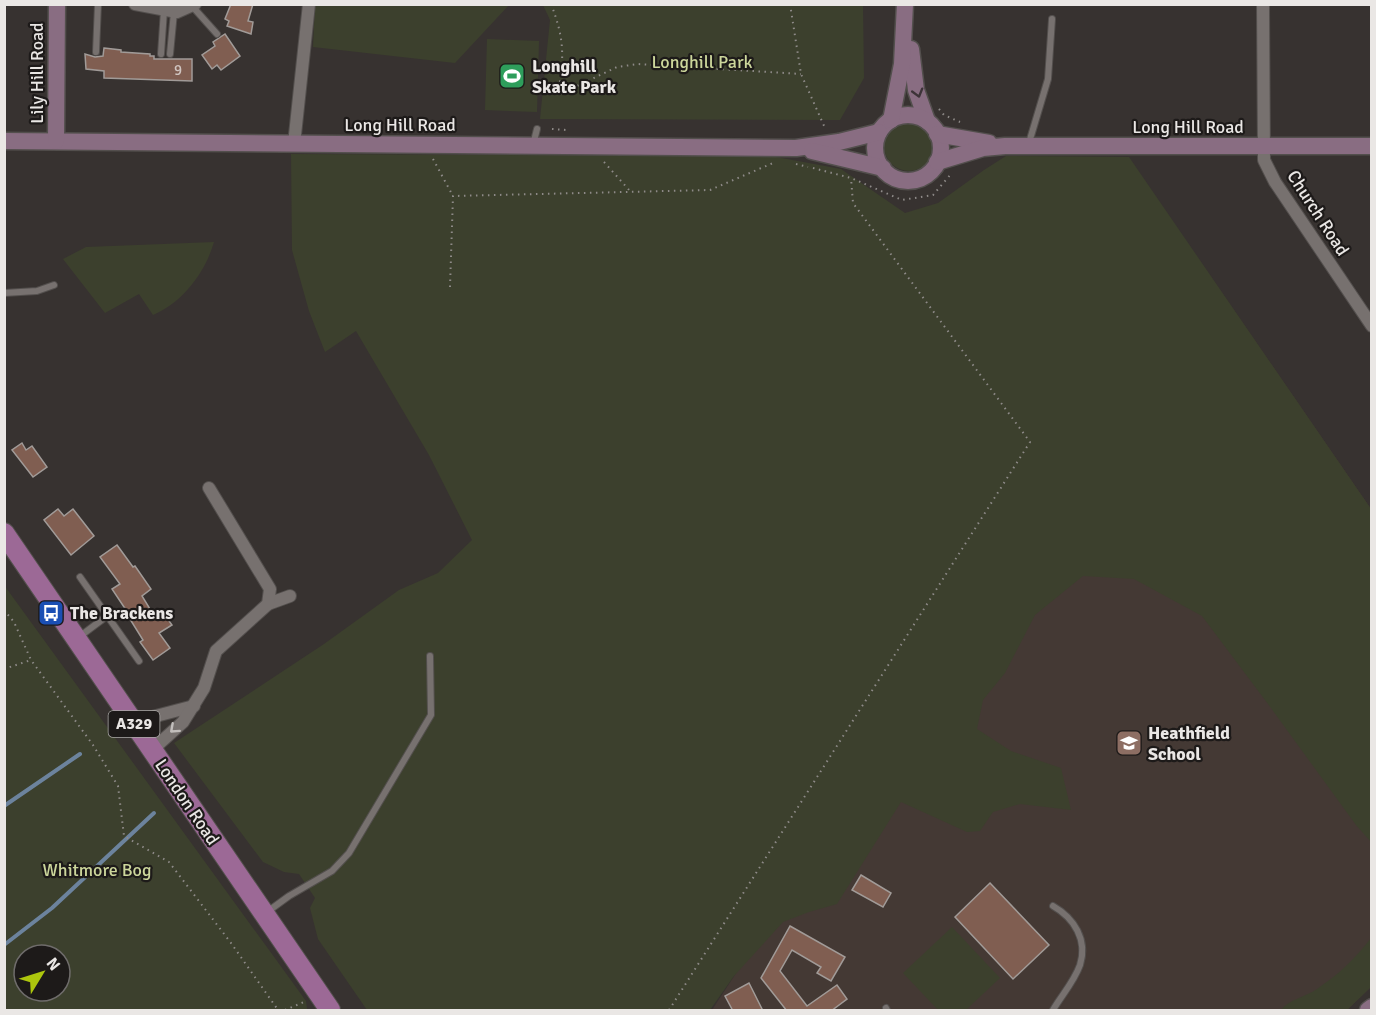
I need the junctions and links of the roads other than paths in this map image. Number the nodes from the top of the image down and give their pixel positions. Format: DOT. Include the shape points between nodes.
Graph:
graph roads {
  1 [pos="57,4"];
  2 [pos="98,4"];
  3 [pos="135,4"];
  4 [pos="309,4"];
  5 [pos="905,4"];
  6 [pos="1263,4"];
  7 [pos="194,5"];
  8 [pos="169,10"];
  9 [pos="1052,19"];
  10 [pos="905,22"];
  11 [pos="217,33"];
  12 [pos="96,52"];
  13 [pos="161,54"];
  14 [pos="170,54"];
  15 [pos="885,126"];
  16 [pos="932,128"];
  17 [pos="4,141"];
  18 [pos="56,141"];
  19 [pos="294,144"];
  20 [pos="1005,146"];
  21 [pos="1028,146"];
  22 [pos="1371,146"];
  23 [pos="1262,147"];
  24 [pos="794,155"];
  25 [pos="938,162"];
  26 [pos="883,168"];
  27 [pos="54,285"];
  28 [pos="4,293"];
  29 [pos="1371,326"];
  30 [pos="209,488"];
  31 [pos="4,533"];
  32 [pos="80,577"];
  33 [pos="290,596"];
  34 [pos="268,604"];
  35 [pos="107,616"];
  36 [pos="76,639"];
  37 [pos="430,656"];
  38 [pos="138,661"];
  39 [pos="194,706"];
  40 [pos="133,722"];
  41 [pos="152,750"];
  42 [pos="1053,906"];
  43 [pos="264,914"];
  44 [pos="1371,1007"];
  45 [pos="330,1011"];
  46 [pos="1053,1011"];
  47 [pos="1368,1011"];
  1 -- 18 [label="street, Lily Hill Road"];
  2 -- 12 [label="lane"];
  3 -- 8 [label="street"];
  4 -- 19 [label="street"];
  5 -- 10 [label="street"];
  6 -- 23 [label="street"];
  7 -- 8 [label="street"];
  7 -- 11 [label="lane"];
  8 -- 13 [label="lane"];
  8 -- 14 [label="lane"];
  9 -- 21 [label="lane" via="1048,79"];
  10 -- 15 [label="street" via="900,82"];
  10 -- 16 [label="street, one-way" via="916,90"];
  15 -- 16 [label="street" via="909,116"];
  15 -- 24 [label="street, Long Hill Road"];
  15 -- 26 [label="street" via="875,150"];
  16 -- 20 [label="street, Long Hill Road"];
  16 -- 25 [label="street" via="941,146"];
  17 -- 18 [label="street, Long Hill Road"];
  18 -- 19 [label="street, Long Hill Road"];
  19 -- 24 [label="street, Long Hill Road" via="426,145 535,137 590,146"];
  20 -- 21 [label="street, Long Hill Road"];
  20 -- 25 [label="street, Long Hill Road" via="983,148"];
  21 -- 23 [label="street, Long Hill Road"];
  22 -- 23 [label="street, Long Hill Road"];
  23 -- 29 [label="street, Church Road" via="1264,160 1279,187"];
  24 -- 26 [label="street, Long Hill Road" via="832,154"];
  25 -- 26 [label="street" via="928,175 912,181 894,178"];
  27 -- 28 [label="lane" via="37,291"];
  30 -- 34 [label="street" via="270,589"];
  31 -- 36 [label="main road, London Road / A329"];
  32 -- 35 [label="lane"];
  33 -- 34 [label="street"];
  34 -- 39 [label="street" via="216,651"];
  35 -- 36 [label="lane"];
  35 -- 38 [label="lane"];
  36 -- 40 [label="main road, London Road / A329"];
  37 -- 43 [label="lane" via="431,715 349,853 332,871"];
  39 -- 40 [label="street"];
  39 -- 41 [label="street, one-way" via="183,722"];
  40 -- 41 [label="main road, London Road / A329"];
  41 -- 43 [label="main road, London Road / A329"];
  42 -- 46 [label="lane" via="1077,928 1083,954"];
  43 -- 45 [label="main road, London Road / A329"];
  44 -- 47 [label="street"];
}
